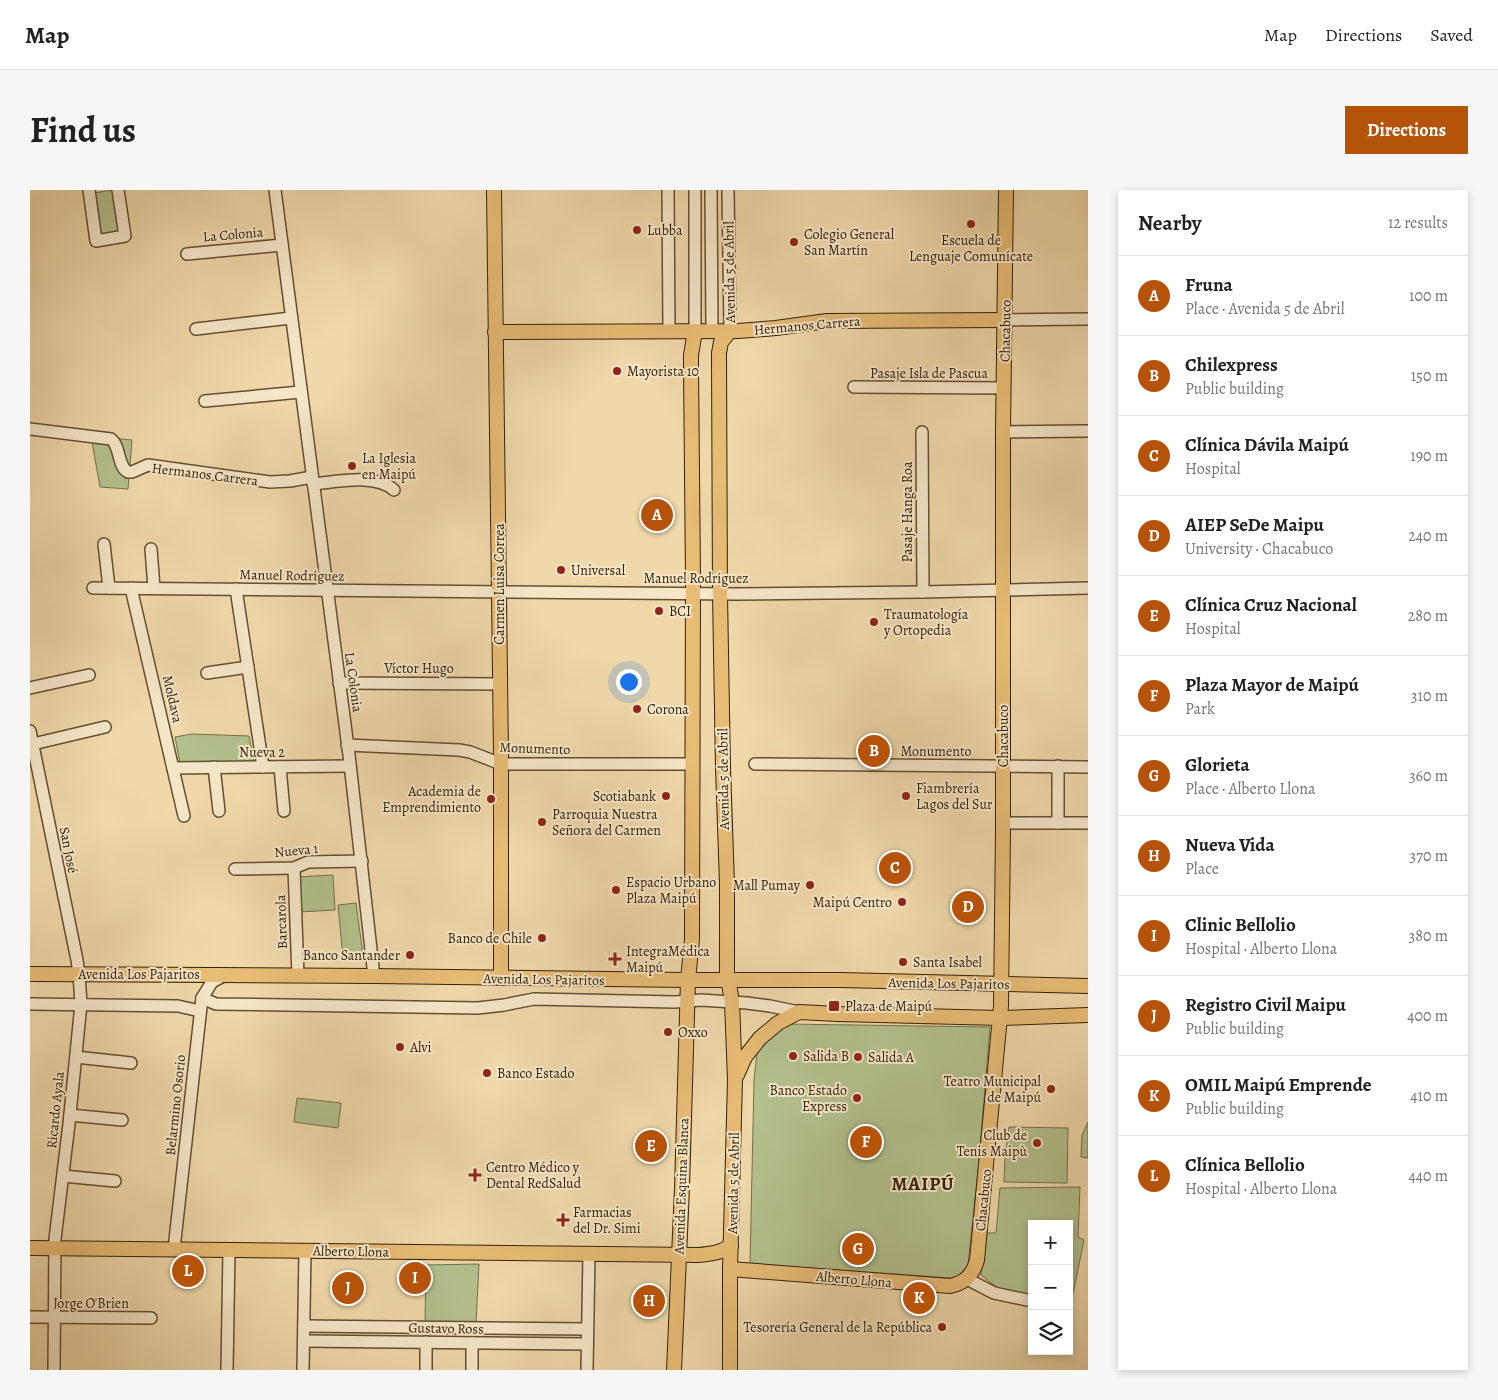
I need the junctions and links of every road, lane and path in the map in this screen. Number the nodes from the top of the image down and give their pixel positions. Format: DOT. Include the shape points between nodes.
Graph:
graph roads {
  1 [pos="89,190"];
  2 [pos="118,190"];
  3 [pos="275,190"];
  4 [pos="494,190"];
  5 [pos="668,190"];
  6 [pos="695,190"];
  7 [pos="711,190"];
  8 [pos="728,190"];
  9 [pos="1006,190"];
  10 [pos="282,245"];
  11 [pos="187,254"];
  12 [pos="291,318"];
  13 [pos="1088,319"];
  14 [pos="1005,320"];
  15 [pos="196,329"];
  16 [pos="712,330"];
  17 [pos="669,331"];
  18 [pos="695,331"];
  19 [pos="730,331"];
  20 [pos="495,332"];
  21 [pos="854,387"];
  22 [pos="1004,388"];
  23 [pos="300,392"];
  24 [pos="204,401"];
  25 [pos="30,429"];
  26 [pos="1088,431"];
  27 [pos="922,432"];
  28 [pos="1004,432"];
  29 [pos="313,481"];
  30 [pos="394,490"];
  31 [pos="104,544"];
  32 [pos="151,549"];
  33 [pos="93,588"];
  34 [pos="109,588"];
  35 [pos="132,588"];
  36 [pos="154,588"];
  37 [pos="1088,588"];
  38 [pos="236,589"];
  39 [pos="326,590"];
  40 [pos="1004,590"];
  41 [pos="499,592"];
  42 [pos="923,592"];
  43 [pos="693,594"];
  44 [pos="720,594"];
  45 [pos="248,668"];
  46 [pos="207,672"];
  47 [pos="90,675"];
  48 [pos="339,683"];
  49 [pos="500,684"];
  50 [pos="30,688"];
  51 [pos="105,727"];
  52 [pos="30,731"];
  53 [pos="33,744"];
  54 [pos="347,745"];
  55 [pos="501,764"];
  56 [pos="693,764"];
  57 [pos="755,764"];
  58 [pos="350,766"];
  59 [pos="1003,766"];
  60 [pos="1058,766"];
  61 [pos="214,767"];
  62 [pos="263,767"];
  63 [pos="280,767"];
  64 [pos="1088,767"];
  65 [pos="174,768"];
  66 [pos="219,811"];
  67 [pos="284,811"];
  68 [pos="184,816"];
  69 [pos="1003,823"];
  70 [pos="1058,823"];
  71 [pos="1088,823"];
  72 [pos="362,860"];
  73 [pos="294,868"];
  74 [pos="235,869"];
  75 [pos="30,974"];
  76 [pos="79,974"];
  77 [pos="225,975"];
  78 [pos="298,976"];
  79 [pos="374,976"];
  80 [pos="502,978"];
  81 [pos="688,980"];
  82 [pos="728,980"];
  83 [pos="1002,984"];
  84 [pos="1088,986"];
  85 [pos="202,998"];
  86 [pos="687,1002"];
  87 [pos="732,1002"];
  88 [pos="30,1004"];
  89 [pos="81,1004"];
  90 [pos="200,1011"];
  91 [pos="799,1012"];
  92 [pos="1088,1015"];
  93 [pos="1001,1018"];
  94 [pos="76,1058"];
  95 [pos="131,1063"];
  96 [pos="735,1080"];
  97 [pos="70,1116"];
  98 [pos="122,1120"];
  99 [pos="63,1176"];
  100 [pos="115,1181"];
  101 [pos="731,1246"];
  102 [pos="30,1248"];
  103 [pos="55,1248"];
  104 [pos="174,1250"];
  105 [pos="229,1250"];
  106 [pos="305,1251"];
  107 [pos="589,1254"];
  108 [pos="679,1255"];
  109 [pos="730,1269"];
  110 [pos="967,1279"];
  111 [pos="1028,1300"];
  112 [pos="30,1317"];
  113 [pos="54,1317"];
  114 [pos="151,1318"];
  115 [pos="304,1326"];
  116 [pos="587,1329"];
  117 [pos="304,1341"];
  118 [pos="426,1342"];
  119 [pos="472,1343"];
  120 [pos="587,1344"];
  121 [pos="54,1370"];
  122 [pos="228,1370"];
  123 [pos="303,1370"];
  124 [pos="426,1370"];
  125 [pos="472,1370"];
  126 [pos="587,1370"];
  127 [pos="674,1370"];
  128 [pos="730,1370"];
  1 -- 2 [label="street" via="96,241 125,236"];
  3 -- 10 [label="street, La Colonia"];
  4 -- 20 [label="main road, Carmen Luisa Correa"];
  5 -- 17 [label="street"];
  6 -- 18 [label="street"];
  7 -- 16 [label="street"];
  8 -- 19 [label="street, Avenida 5 de Abril"];
  9 -- 14 [label="main road, Chacabuco"];
  10 -- 11 [label="street, La Colonia"];
  10 -- 12 [label="street, La Colonia"];
  12 -- 15 [label="street"];
  12 -- 23 [label="street, La Colonia"];
  13 -- 14 [label="street, Hermanos Carrera"];
  14 -- 19 [label="main road, Hermanos Carrera" via="827,321"];
  14 -- 22 [label="main road, Chacabuco"];
  16 -- 18 [label="main road, Hermanos Carrera"];
  16 -- 19 [label="main road, Hermanos Carrera"];
  17 -- 18 [label="main road, Hermanos Carrera"];
  17 -- 20 [label="main road, Hermanos Carrera"];
  18 -- 43 [label="main road" via="691,355"];
  19 -- 44 [label="main road, Avenida 5 de Abril" via="721,342 719,353"];
  20 -- 41 [label="main road, Carmen Luisa Correa"];
  21 -- 22 [label="street, Pasaje Isla de Pascua"];
  22 -- 28 [label="main road, Chacabuco"];
  23 -- 24 [label="street"];
  23 -- 29 [label="street, La Colonia"];
  25 -- 29 [label="street, Hermanos Carrera" via="111,439 123,468 128,472 148,465 270,482"];
  26 -- 28 [label="street"];
  27 -- 42 [label="street, Pasaje Hanga Roa"];
  28 -- 40 [label="main road, Chacabuco"];
  29 -- 30 [label="street" via="379,481"];
  29 -- 39 [label="street, La Colonia"];
  31 -- 34 [label="street"];
  32 -- 36 [label="street"];
  33 -- 34 [label="street, Manuel Rodríguez"];
  34 -- 35 [label="street, Manuel Rodríguez"];
  35 -- 36 [label="street, Manuel Rodríguez"];
  35 -- 65 [label="street, Moldava"];
  36 -- 38 [label="street, Manuel Rodríguez"];
  37 -- 40 [label="street, Manuel Rodríguez"];
  38 -- 39 [label="street, Manuel Rodríguez"];
  38 -- 45 [label="street"];
  39 -- 41 [label="street, Manuel Rodríguez"];
  39 -- 48 [label="street, La Colonia"];
  40 -- 42 [label="street, Manuel Rodríguez"];
  40 -- 59 [label="main road, Chacabuco"];
  41 -- 43 [label="street, Manuel Rodríguez"];
  41 -- 49 [label="main road, Carmen Luisa Correa"];
  42 -- 44 [label="street, Manuel Rodríguez"];
  43 -- 44 [label="street, Manuel Rodríguez"];
  43 -- 56 [label="main road"];
  44 -- 82 [label="main road, Avenida 5 de Abril"];
  45 -- 46 [label="street"];
  45 -- 62 [label="street"];
  47 -- 50 [label="street"];
  48 -- 49 [label="street, Víctor Hugo"];
  48 -- 54 [label="street, La Colonia"];
  49 -- 55 [label="main road, Carmen Luisa Correa"];
  51 -- 53 [label="street"];
  52 -- 53 [label="street, San José"];
  53 -- 76 [label="street, San José"];
  54 -- 55 [label="street, Monumento" via="459,750"];
  54 -- 58 [label="street, La Colonia"];
  55 -- 56 [label="street, Monumento"];
  55 -- 80 [label="main road, Carmen Luisa Correa"];
  56 -- 81 [label="main road" via="692,939"];
  57 -- 59 [label="street, Monumento"];
  58 -- 63 [label="street, Nueva 2"];
  58 -- 72 [label="street, La Colonia"];
  59 -- 60 [label="street, Monumento"];
  59 -- 69 [label="main road, Chacabuco"];
  60 -- 64 [label="street, Monumento"];
  60 -- 70 [label="street"];
  61 -- 62 [label="street, Nueva 2"];
  61 -- 65 [label="street, Nueva 2"];
  61 -- 66 [label="street"];
  62 -- 63 [label="street, Nueva 2"];
  63 -- 67 [label="street"];
  65 -- 68 [label="street, Moldava"];
  69 -- 70 [label="street"];
  69 -- 83 [label="main road, Chacabuco"];
  70 -- 71 [label="street"];
  72 -- 73 [label="street, Nueva 1" via="308,862"];
  72 -- 79 [label="street, La Colonia"];
  73 -- 74 [label="street, Nueva 1"];
  73 -- 78 [label="street, Barcarola"];
  75 -- 76 [label="main road, Avenida Los Pajaritos"];
  76 -- 77 [label="main road, Avenida Los Pajaritos"];
  76 -- 89 [label="street, Ricardo Ayala"];
  77 -- 78 [label="main road, Avenida Los Pajaritos"];
  77 -- 85 [label="street" via="212,982"];
  78 -- 79 [label="main road, Avenida Los Pajaritos"];
  79 -- 80 [label="main road, Avenida Los Pajaritos"];
  80 -- 81 [label="main road, Avenida Los Pajaritos"];
  81 -- 82 [label="main road, Avenida Los Pajaritos"];
  81 -- 86 [label="main road"];
  82 -- 83 [label="main road, Avenida Los Pajaritos"];
  82 -- 87 [label="main road, Avenida 5 de Abril"];
  83 -- 84 [label="main road, Avenida Los Pajaritos"];
  83 -- 93 [label="main road, Chacabuco"];
  85 -- 86 [label="street, Avenida Los Pajaritos" via="216,1004 422,1008 478,1008 534,999"];
  85 -- 90 [label="street, Belarmino Osorio"];
  86 -- 87 [label="street, Avenida Los Pajaritos"];
  86 -- 108 [label="main road, Avenida Esquina Blanca"];
  87 -- 91 [label="street, Avenida Los Pajaritos"];
  87 -- 96 [label="main road, Avenida 5 de Abril"];
  88 -- 89 [label="street"];
  89 -- 90 [label="street" via="178,1006"];
  89 -- 94 [label="street, Ricardo Ayala"];
  90 -- 104 [label="street, Belarmino Osorio"];
  91 -- 93 [label="main road, Avenida Los Pajaritos"];
  91 -- 96 [label="main road" via="760,1038 745,1057"];
  92 -- 93 [label="main road, Avenida Los Pajaritos"];
  93 -- 110 [label="main road, Chacabuco" via="977,1260"];
  94 -- 95 [label="street"];
  94 -- 97 [label="street, Ricardo Ayala"];
  96 -- 101 [label="main road, Avenida 5 de Abril"];
  97 -- 98 [label="street"];
  97 -- 99 [label="street, Ricardo Ayala"];
  99 -- 100 [label="street"];
  99 -- 103 [label="street, Ricardo Ayala"];
  101 -- 108 [label="main road, Alberto Llona" via="712,1254"];
  101 -- 109 [label="main road, Avenida 5 de Abril"];
  102 -- 103 [label="main road, Alberto Llona"];
  103 -- 104 [label="main road, Alberto Llona"];
  103 -- 113 [label="street, Ricardo Ayala"];
  104 -- 105 [label="main road, Alberto Llona"];
  105 -- 106 [label="main road, Alberto Llona"];
  105 -- 122 [label="street"];
  106 -- 107 [label="main road, Alberto Llona"];
  106 -- 115 [label="street"];
  107 -- 108 [label="main road, Alberto Llona"];
  107 -- 116 [label="street"];
  108 -- 127 [label="main road, Avenida Esquina Blanca"];
  109 -- 110 [label="main road, Alberto Llona" via="944,1286 956,1285"];
  109 -- 128 [label="main road, Avenida 5 de Abril"];
  110 -- 111 [label="street" via="994,1293"];
  112 -- 113 [label="street, Jorge O'Brien"];
  113 -- 114 [label="street, Jorge O'Brien"];
  113 -- 121 [label="street, Ricardo Ayala"];
  115 -- 116 [label="street, Gustavo Ross"];
  115 -- 117 [label="street"];
  116 -- 120 [label="street"];
  117 -- 118 [label="street, Gustavo Ross"];
  117 -- 123 [label="street"];
  118 -- 119 [label="street, Gustavo Ross"];
  118 -- 124 [label="street"];
  119 -- 120 [label="street, Gustavo Ross"];
  119 -- 125 [label="street"];
  120 -- 126 [label="street"];
}
